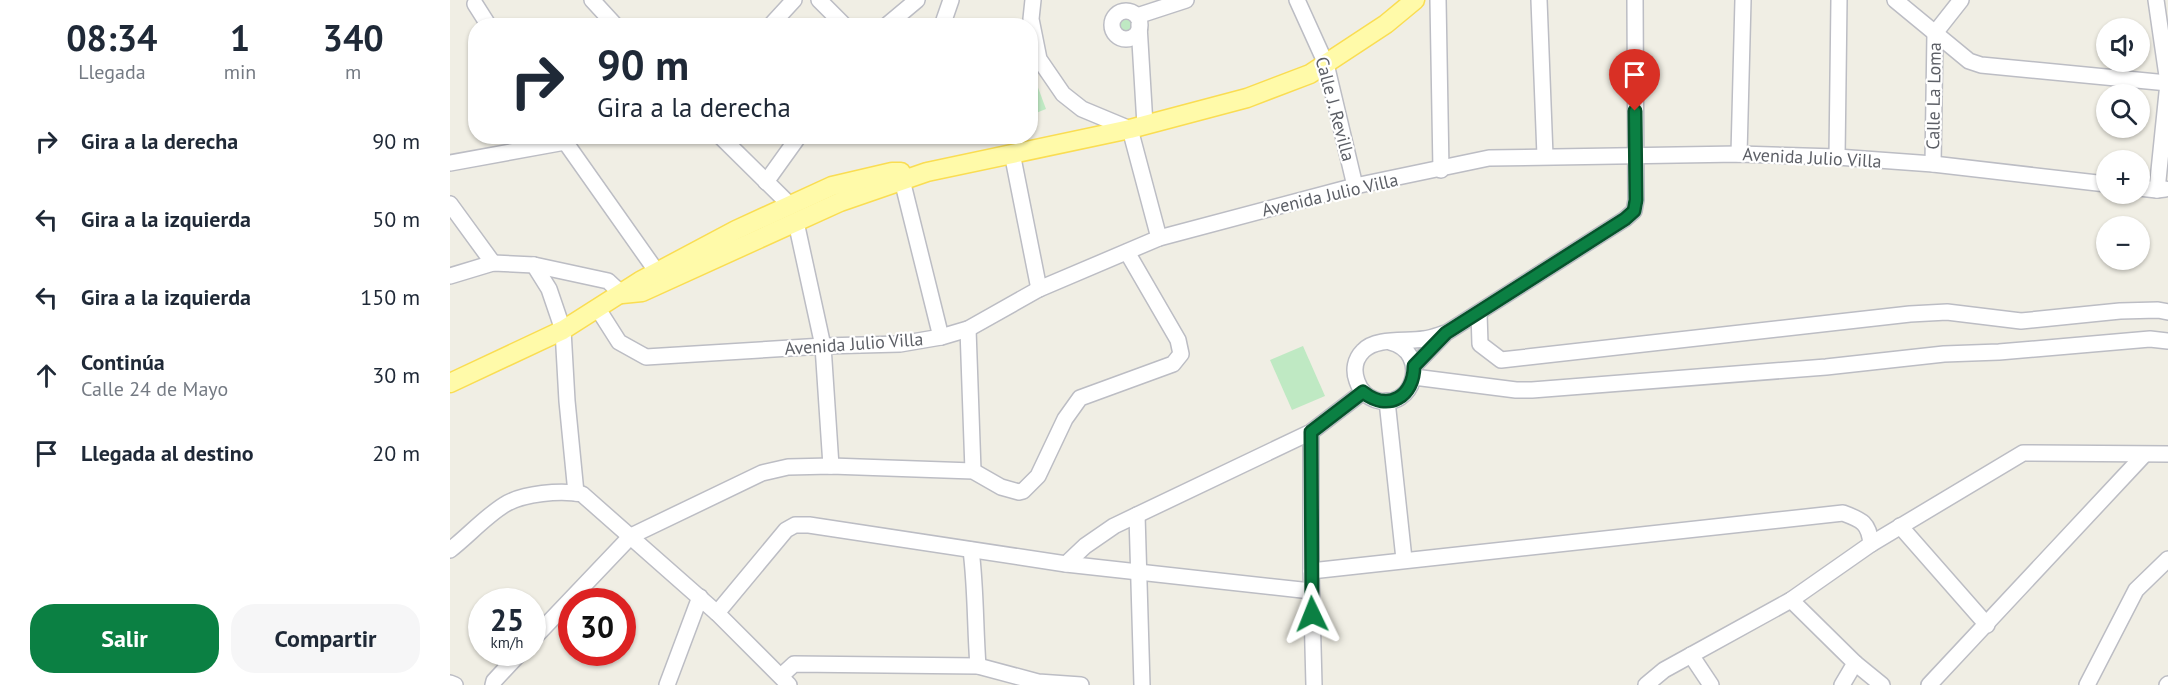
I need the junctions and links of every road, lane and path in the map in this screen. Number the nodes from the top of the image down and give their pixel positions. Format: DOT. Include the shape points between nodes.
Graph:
graph roads {
  1 [pos="592,0"];
  2 [pos="794,0"];
  3 [pos="819,0"];
  4 [pos="917,0"];
  5 [pos="951,0"];
  6 [pos="1033,0"];
  7 [pos="1146,0"];
  8 [pos="1186,0"];
  9 [pos="1297,0"];
  10 [pos="1415,0"];
  11 [pos="1438,0"];
  12 [pos="1539,0"];
  13 [pos="1635,0"];
  14 [pos="1743,0"];
  15 [pos="1839,0"];
  16 [pos="1895,0"];
  17 [pos="1961,0"];
  18 [pos="2156,0"];
  19 [pos="475,4"];
  20 [pos="1131,12"];
  21 [pos="484,18"];
  22 [pos="609,18"];
  23 [pos="777,18"];
  24 [pos="837,18"];
  25 [pos="896,18"];
  26 [pos="945,18"];
  27 [pos="1031,18"];
  28 [pos="1935,33"];
  29 [pos="1124,38"];
  30 [pos="1141,50"];
  31 [pos="1038,54"];
  32 [pos="1326,64"];
  33 [pos="2168,83"];
  34 [pos="1138,127"];
  35 [pos="543,144"];
  36 [pos="566,144"];
  37 [pos="728,144"];
  38 [pos="793,144"];
  39 [pos="1012,153"];
  40 [pos="1738,154"];
  41 [pos="1636,155"];
  42 [pos="1545,156"];
  43 [pos="1837,157"];
  44 [pos="450,163"];
  45 [pos="1933,164"];
  46 [pos="1441,170"];
  47 [pos="927,172"];
  48 [pos="902,180"];
  49 [pos="766,182"];
  50 [pos="2096,183"];
  51 [pos="1355,186"];
  52 [pos="2163,189"];
  53 [pos="450,204"];
  54 [pos="793,213"];
  55 [pos="1160,238"];
  56 [pos="1127,252"];
  57 [pos="493,263"];
  58 [pos="534,266"];
  59 [pos="657,272"];
  60 [pos="450,276"];
  61 [pos="1039,289"];
  62 [pos="622,294"];
  63 [pos="598,309"];
  64 [pos="2168,312"];
  65 [pos="1479,313"];
  66 [pos="968,329"];
  67 [pos="563,330"];
  68 [pos="1446,333"];
  69 [pos="941,337"];
  70 [pos="2168,341"];
  71 [pos="1390,342"];
  72 [pos="823,346"];
  73 [pos="1414,372"];
  74 [pos="450,383"];
  75 [pos="1363,392"];
  76 [pos="1387,401"];
  77 [pos="1311,432"];
  78 [pos="2168,454"];
  79 [pos="2144,455"];
  80 [pos="831,466"];
  81 [pos="973,471"];
  82 [pos="576,493"];
  83 [pos="1137,515"];
  84 [pos="1900,526"];
  85 [pos="631,536"];
  86 [pos="1871,544"];
  87 [pos="450,550"];
  88 [pos="971,550"];
  89 [pos="1404,559"];
  90 [pos="2168,559"];
  91 [pos="1066,564"];
  92 [pos="1311,571"];
  93 [pos="1138,572"];
  94 [pos="1311,591"];
  95 [pos="699,597"];
  96 [pos="1791,600"];
  97 [pos="717,613"];
  98 [pos="546,625"];
  99 [pos="1987,625"];
  100 [pos="1691,655"];
  101 [pos="1855,663"];
  102 [pos="507,666"];
  103 [pos="978,666"];
  104 [pos="785,681"];
  105 [pos="450,683"];
  106 [pos="454,685"];
  107 [pos="493,685"];
  108 [pos="667,685"];
  109 [pos="1081,685"];
  110 [pos="1142,685"];
  111 [pos="1314,685"];
  112 [pos="1646,685"];
  113 [pos="1711,685"];
  114 [pos="1842,685"];
  115 [pos="1881,685"];
  116 [pos="1929,685"];
  117 [pos="2087,685"];
  1 -- 22 [label="street"];
  2 -- 23 [label="street"];
  3 -- 24 [label="street"];
  4 -- 25 [label="street"];
  5 -- 26 [label="street"];
  6 -- 27 [label="street"];
  7 -- 20 [label="street"];
  8 -- 20 [label="street"];
  9 -- 32 [label="street, Calle J. Revilla"];
  10 -- 32 [label="main road"];
  11 -- 46 [label="street"];
  12 -- 42 [label="street"];
  13 -- 41 [label="street"];
  14 -- 40 [label="street"];
  15 -- 43 [label="street"];
  16 -- 28 [label="street"];
  17 -- 28 [label="street, Calle La Loma"];
  18 -- 33 [label="street"];
  19 -- 21 [label="street"];
  20 -- 29 [label="street" via="1136,33"];
  20 -- 29 [label="street" via="1116,14 1112,22 1113,31"];
  20 -- 30 [label="street"];
  28 -- 33 [label="street" via="1968,60 1981,65"];
  28 -- 45 [label="street, Calle La Loma"];
  29 -- 30 [label="street"];
  30 -- 34 [label="street"];
  31 -- 34 [label="street" via="1064,94 1082,109"];
  32 -- 34 [label="main road" via="1247,98"];
  32 -- 51 [label="street, Calle J. Revilla"];
  33 -- 52 [label="street"];
  34 -- 39 [label="main road"];
  34 -- 55 [label="street"];
  35 -- 44 [label="street"];
  36 -- 59 [label="street"];
  37 -- 49 [label="street"];
  38 -- 49 [label="street"];
  39 -- 47 [label="main road"];
  39 -- 61 [label="street"];
  40 -- 41 [label="street, Avenida Julio Villa"];
  40 -- 43 [label="street, Avenida Julio Villa"];
  41 -- 42 [label="street, Avenida Julio Villa"];
  41 -- 65 [label="street" via="1634,211"];
  42 -- 46 [label="street, Avenida Julio Villa" via="1490,158"];
  43 -- 45 [label="street, Avenida Julio Villa"];
  45 -- 50 [label="street, Avenida Julio Villa"];
  46 -- 51 [label="street, Avenida Julio Villa"];
  47 -- 48 [label="main road"];
  47 -- 54 [label="main road" via="892,172 832,186"];
  48 -- 54 [label="main road" via="840,202"];
  48 -- 69 [label="street"];
  49 -- 54 [label="street"];
  51 -- 55 [label="street, Avenida Julio Villa"];
  53 -- 57 [label="street"];
  54 -- 59 [label="main road" via="736,230"];
  54 -- 62 [label="main road" via="642,292"];
  54 -- 72 [label="street"];
  55 -- 56 [label="street, Avenida Julio Villa"];
  56 -- 61 [label="street, Avenida Julio Villa"];
  56 -- 81 [label="street" via="1178,340 1181,354 1173,364 1080,398 1065,419 1038,476 1023,491 1001,487"];
  57 -- 58 [label="street"];
  57 -- 60 [label="street"];
  58 -- 62 [label="street" via="608,281"];
  58 -- 67 [label="street" via="549,289"];
  59 -- 62 [label="main road"];
  61 -- 66 [label="street, Avenida Julio Villa"];
  62 -- 63 [label="main road"];
  63 -- 67 [label="main road"];
  63 -- 72 [label="street, Avenida Julio Villa" via="619,342 646,357"];
  64 -- 65 [label="street" via="2120,311 2021,321 1947,312 1910,314 1501,360 1480,344"];
  65 -- 68 [label="street"];
  66 -- 69 [label="street, Avenida Julio Villa"];
  66 -- 81 [label="street"];
  67 -- 74 [label="main road"];
  67 -- 82 [label="street"];
  68 -- 71 [label="street"];
  68 -- 73 [label="street"];
  69 -- 72 [label="street, Avenida Julio Villa" via="900,344"];
  70 -- 73 [label="street" via="2150,339 1944,354 1532,390"];
  71 -- 73 [label="street" via="1404,349"];
  71 -- 75 [label="street" via="1375,343 1359,356 1355,375"];
  72 -- 80 [label="street"];
  73 -- 76 [label="street" via="1404,394"];
  75 -- 76 [label="street" via="1378,401"];
  75 -- 77 [label="street"];
  76 -- 89 [label="street"];
  77 -- 83 [label="street"];
  77 -- 92 [label="street"];
  78 -- 79 [label="street"];
  79 -- 84 [label="street" via="2023,453"];
  79 -- 99 [label="street"];
  80 -- 81 [label="street"];
  80 -- 85 [label="street" via="788,467 762,473"];
  82 -- 85 [label="street"];
  82 -- 87 [label="street" via="520,498 504,505"];
  83 -- 91 [label="street" via="1085,546"];
  83 -- 93 [label="street"];
  84 -- 86 [label="street"];
  84 -- 99 [label="street"];
  85 -- 95 [label="street"];
  85 -- 98 [label="street"];
  86 -- 89 [label="street" via="1870,530 1861,520 1843,513"];
  86 -- 96 [label="street"];
  88 -- 91 [label="street"];
  88 -- 97 [label="street" via="795,525 786,530"];
  88 -- 103 [label="street"];
  89 -- 92 [label="street"];
  90 -- 117 [label="street" via="2136,590"];
  91 -- 93 [label="street"];
  92 -- 94 [label="street"];
  93 -- 94 [label="street"];
  93 -- 110 [label="street"];
  94 -- 111 [label="street"];
  95 -- 97 [label="street"];
  95 -- 108 [label="street"];
  96 -- 100 [label="street"];
  96 -- 101 [label="street"];
  97 -- 104 [label="street"];
  99 -- 116 [label="street"];
  100 -- 112 [label="street"];
  100 -- 113 [label="street"];
  101 -- 114 [label="street"];
  101 -- 115 [label="street"];
  102 -- 107 [label="street"];
  103 -- 104 [label="street" via="794,664"];
  103 -- 109 [label="street" via="1038,682"];
  105 -- 106 [label="street"];
}
